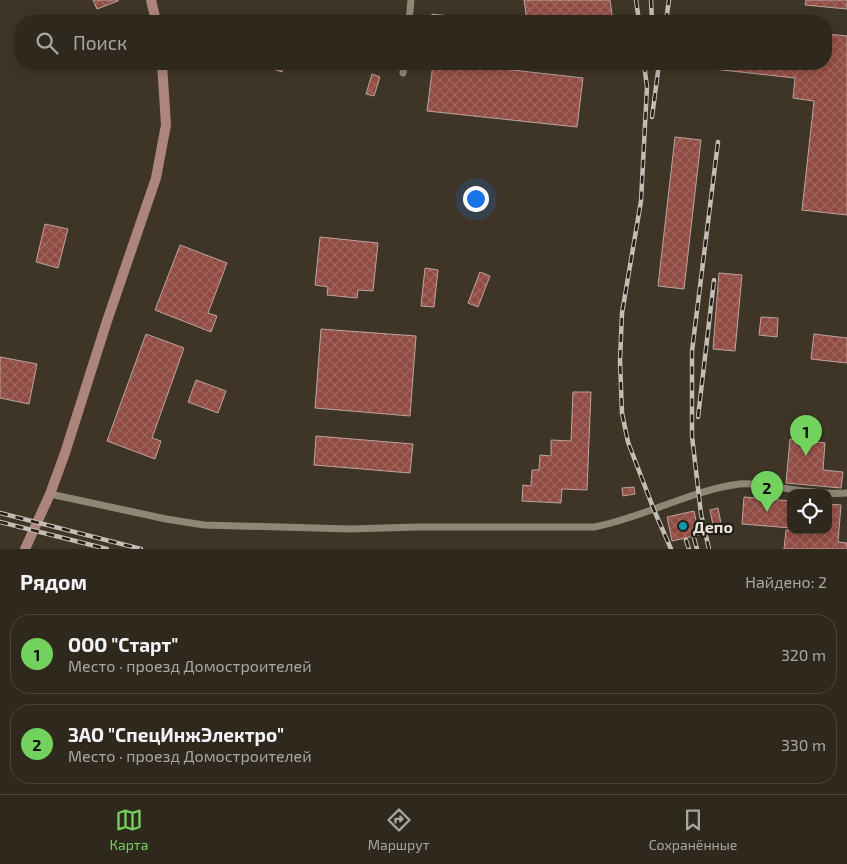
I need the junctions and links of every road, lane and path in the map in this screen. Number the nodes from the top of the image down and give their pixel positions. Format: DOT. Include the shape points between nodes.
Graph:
graph roads {
  1 [pos="151,0"];
  2 [pos="411,0"];
  3 [pos="155,15"];
  4 [pos="410,15"];
  5 [pos="162,70"];
  6 [pos="403,70"];
  7 [pos="403,73"];
  8 [pos="847,493"];
  9 [pos="50,494"];
  10 [pos="25,549"];
  1 -- 3 [label="street"];
  2 -- 4 [label="street"];
  5 -- 9 [label="street" via="166,125 156,178"];
  6 -- 7 [label="street"];
  8 -- 9 [label="street" via="733,485 594,527 350,529 204,525"];
  9 -- 10 [label="street"];
}
